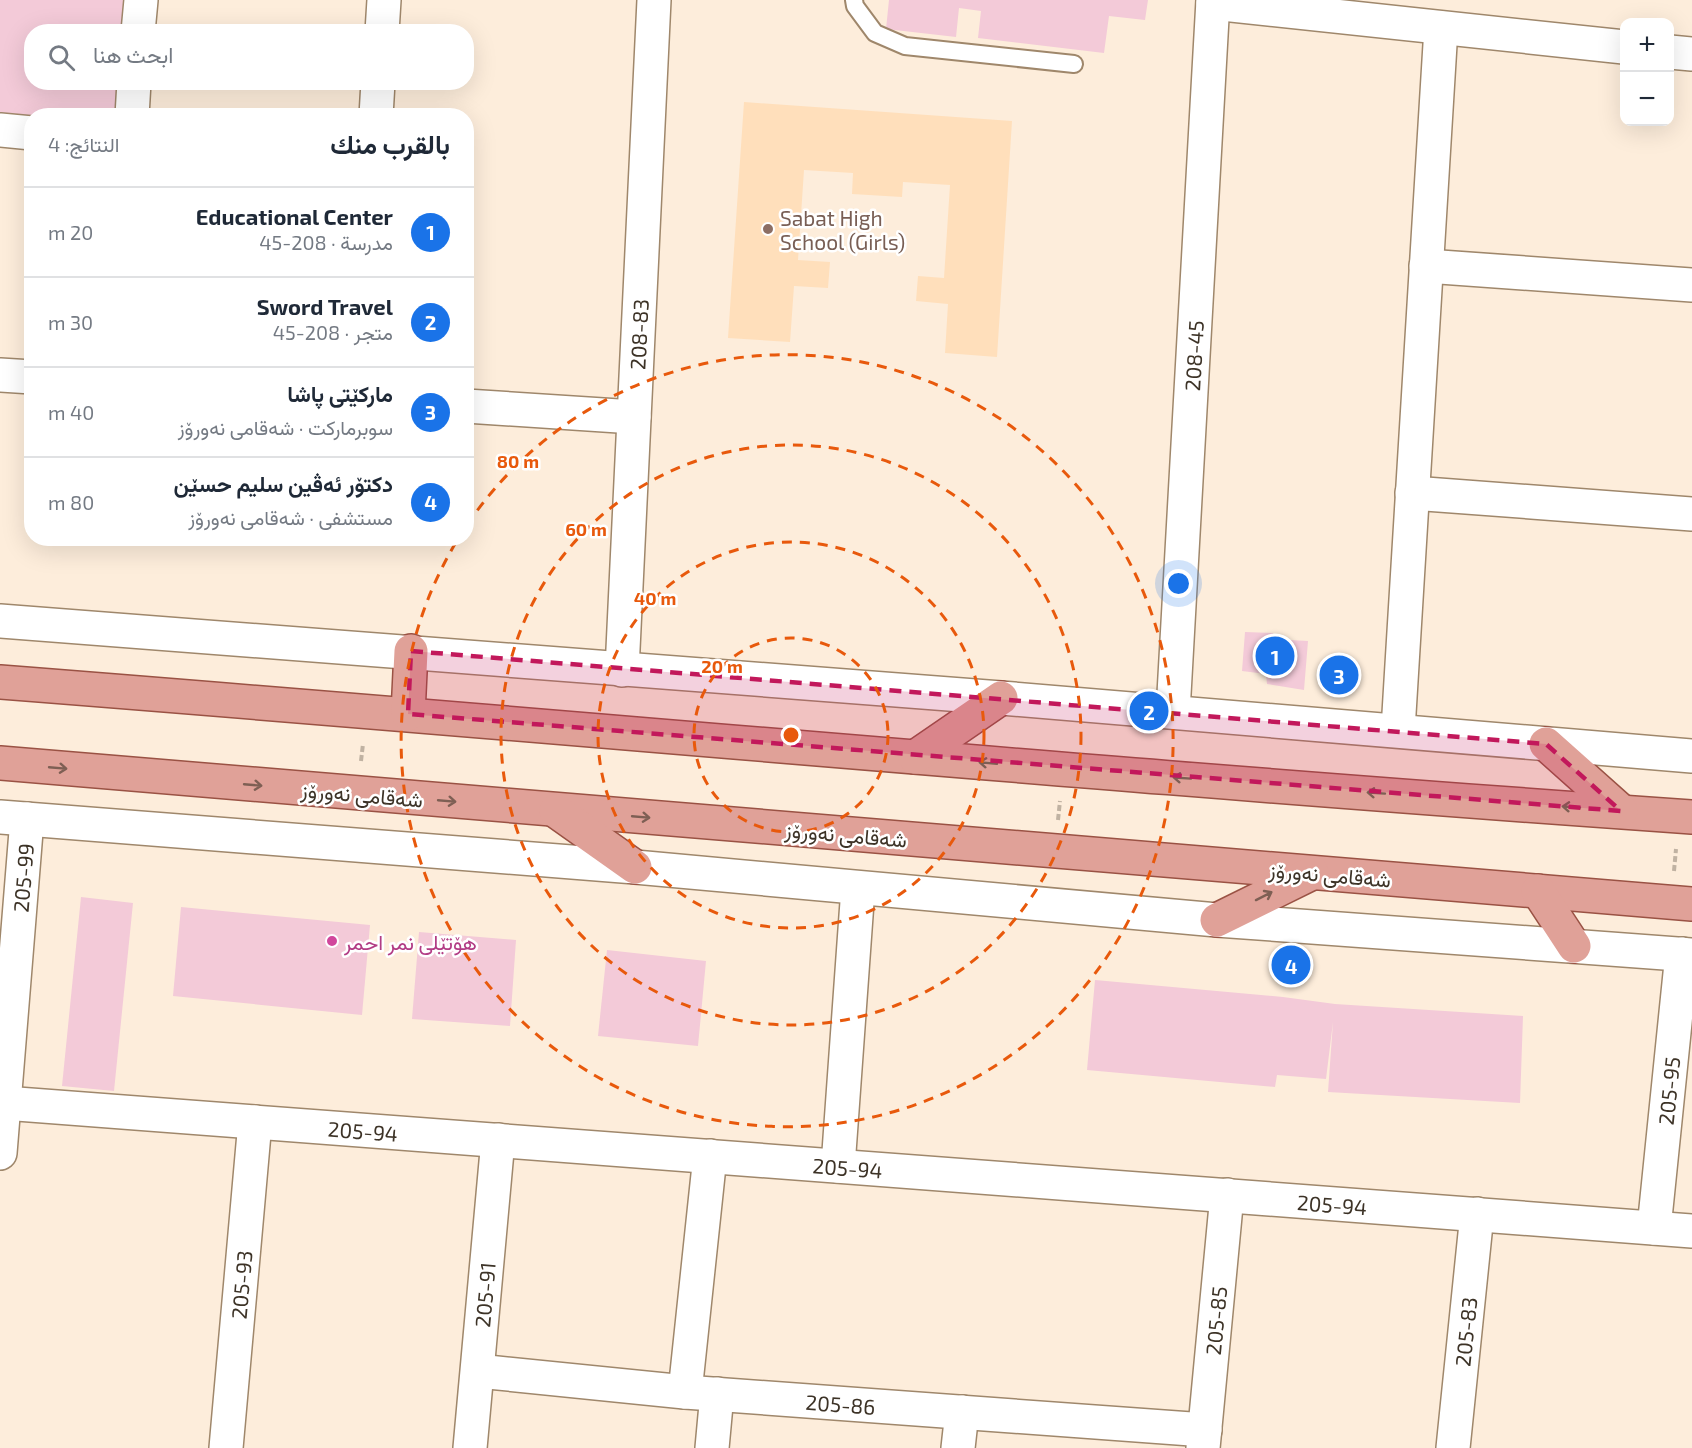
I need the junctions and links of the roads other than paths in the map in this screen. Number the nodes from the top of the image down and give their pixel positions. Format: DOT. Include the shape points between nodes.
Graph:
graph roads {
  1 [pos="141,0"];
  2 [pos="384,0"];
  3 [pos="654,0"];
  4 [pos="854,0"];
  5 [pos="1213,2"];
  6 [pos="139,24"];
  7 [pos="382,24"];
  8 [pos="1441,28"];
  9 [pos="1620,47"];
  10 [pos="1674,52"];
  11 [pos="1692,54"];
  12 [pos="1074,64"];
  13 [pos="134,90"];
  14 [pos="378,90"];
  15 [pos="132,108"];
  16 [pos="376,108"];
  17 [pos="0,130"];
  18 [pos="24,132"];
  19 [pos="1426,266"];
  20 [pos="1692,285"];
  21 [pos="0,375"];
  22 [pos="24,376"];
  23 [pos="474,407"];
  24 [pos="634,417"];
  25 [pos="1412,493"];
  26 [pos="1692,514"];
  27 [pos="0,621"];
  28 [pos="411,651"];
  29 [pos="622,669"];
  30 [pos="0,682"];
  31 [pos="1001,698"];
  32 [pos="1173,712"];
  33 [pos="408,714"];
  34 [pos="1398,730"];
  35 [pos="1546,744"];
  36 [pos="1692,756"];
  37 [pos="915,757"];
  38 [pos="0,763"];
  39 [pos="554,810"];
  40 [pos="1621,811"];
  41 [pos="1685,817"];
  42 [pos="13,818"];
  43 [pos="635,867"];
  44 [pos="1312,873"];
  45 [pos="858,888"];
  46 [pos="1538,891"];
  47 [pos="1682,903"];
  48 [pos="1217,920"];
  49 [pos="1574,946"];
  50 [pos="1687,954"];
  51 [pos="4,1103"];
  52 [pos="255,1122"];
  53 [pos="498,1140"];
  54 [pos="0,1153"];
  55 [pos="710,1156"];
  56 [pos="838,1166"];
  57 [pos="1227,1195"];
  58 [pos="1477,1214"];
  59 [pos="1654,1228"];
  60 [pos="1692,1231"];
  61 [pos="478,1371"];
  62 [pos="701,1393"];
  63 [pos="962,1412"];
  64 [pos="1204,1439"];
  65 [pos="226,1448"];
  66 [pos="470,1448"];
  67 [pos="712,1448"];
  68 [pos="958,1448"];
  69 [pos="1453,1448"];
  1 -- 6 [label="street"];
  2 -- 7 [label="street"];
  3 -- 24 [label="street, 208-83"];
  4 -- 12 [label="lane" via="875,33 905,46"];
  5 -- 8 [label="street"];
  5 -- 32 [label="street, 208-45"];
  8 -- 9 [label="street"];
  8 -- 19 [label="street"];
  10 -- 11 [label="street"];
  13 -- 15 [label="street"];
  14 -- 16 [label="street"];
  17 -- 18 [label="street"];
  19 -- 20 [label="street"];
  19 -- 25 [label="street"];
  21 -- 22 [label="street"];
  23 -- 24 [label="street"];
  24 -- 29 [label="street, 208-83"];
  25 -- 26 [label="street"];
  25 -- 34 [label="street"];
  27 -- 28 [label="street"];
  28 -- 29 [label="street"];
  28 -- 33 [label="main road"];
  29 -- 31 [label="street"];
  30 -- 33 [label="main road"];
  31 -- 32 [label="street"];
  31 -- 37 [label="main road"];
  32 -- 34 [label="street"];
  33 -- 37 [label="main road"];
  34 -- 35 [label="street"];
  35 -- 36 [label="street"];
  35 -- 40 [label="main road"];
  40 -- 37 [label="main road, one-way"];
  38 -- 39 [label="main road, شەقامی نەورۆز, one-way"];
  39 -- 43 [label="main road"];
  39 -- 44 [label="main road, شەقامی نەورۆز, one-way"];
  40 -- 41 [label="main road"];
  42 -- 43 [label="street"];
  42 -- 51 [label="street, 205-99"];
  43 -- 45 [label="street"];
  44 -- 46 [label="main road, شەقامی نەورۆز"];
  48 -- 44 [label="main road, one-way"];
  45 -- 48 [label="street"];
  45 -- 56 [label="street"];
  46 -- 47 [label="main road, شەقامی نەورۆز"];
  46 -- 49 [label="main road"];
  48 -- 49 [label="street"];
  49 -- 50 [label="street"];
  50 -- 59 [label="street, 205-95"];
  51 -- 52 [label="street, 205-94"];
  51 -- 54 [label="street, 205-99"];
  52 -- 53 [label="street, 205-94"];
  52 -- 65 [label="street, 205-93"];
  53 -- 55 [label="street, 205-94"];
  53 -- 61 [label="street, 205-91"];
  55 -- 56 [label="street, 205-94"];
  55 -- 62 [label="street"];
  56 -- 57 [label="street, 205-94"];
  57 -- 58 [label="street, 205-94"];
  57 -- 64 [label="street, 205-85"];
  58 -- 59 [label="street, 205-94"];
  58 -- 69 [label="street, 205-83"];
  59 -- 60 [label="street, 205-94"];
  61 -- 62 [label="street, 205-86"];
  61 -- 66 [label="street, 205-91"];
  62 -- 63 [label="street, 205-86"];
  62 -- 67 [label="street"];
  63 -- 64 [label="street, 205-86"];
  63 -- 68 [label="street"];
}
